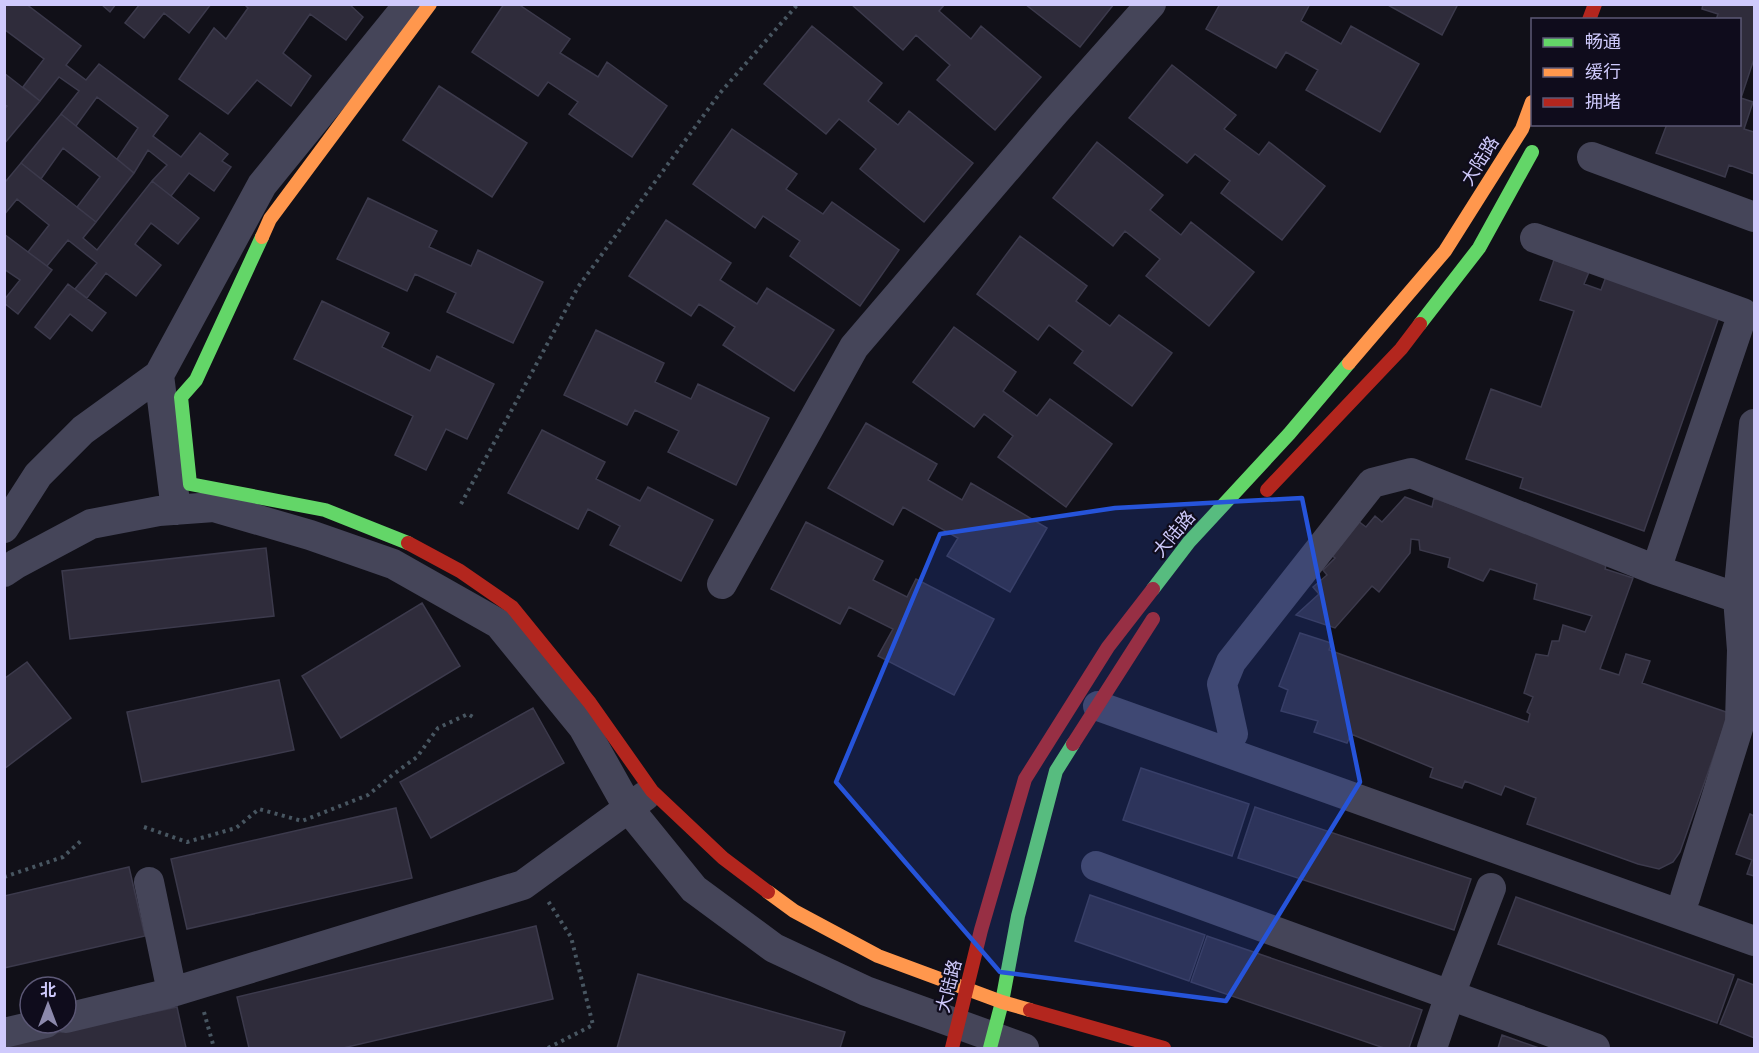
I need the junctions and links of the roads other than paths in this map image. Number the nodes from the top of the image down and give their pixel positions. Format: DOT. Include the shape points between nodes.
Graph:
graph roads {
  1 [pos="409,4"];
  2 [pos="430,4"];
  3 [pos="1151,4"];
  4 [pos="1531,107"];
  5 [pos="1536,144"];
  6 [pos="1592,157"];
  7 [pos="1755,217"];
  8 [pos="1535,238"];
  9 [pos="159,375"];
  10 [pos="1755,424"];
  11 [pos="1259,499"];
  12 [pos="176,510"];
  13 [pos="4,528"];
  14 [pos="1656,570"];
  15 [pos="4,572"];
  16 [pos="722,584"];
  17 [pos="1738,598"];
  18 [pos="1158,611"];
  19 [pos="1748,650"];
  20 [pos="1098,705"];
  21 [pos="1233,734"];
  22 [pos="640,800"];
  23 [pos="1096,866"];
  24 [pos="149,882"];
  25 [pos="1491,888"];
  26 [pos="1685,897"];
  27 [pos="1755,941"];
  28 [pos="966,989"];
  29 [pos="172,992"];
  30 [pos="1450,995"];
  31 [pos="1002,1002"];
  32 [pos="78,1015"];
  33 [pos="955,1036"];
  34 [pos="992,1043"];
  35 [pos="1024,1048"];
  36 [pos="1164,1048"];
  37 [pos="1432,1048"];
  38 [pos="1595,1048"];
  1 -- 9 [label="street" via="262,185"];
  2 -- 22 [label="main road" via="270,219 196,380 181,397 190,484 325,510 402,540 460,571 512,607 590,703"];
  3 -- 16 [label="street" via="854,346"];
  4 -- 28 [label="main road, 大陆路" via="1522,129 1445,251 1289,434 1189,542 1108,647 1025,779"];
  5 -- 11 [label="main road" via="1479,248 1401,349"];
  6 -- 7 [label="street"];
  8 -- 14 [label="street" via="1743,313"];
  9 -- 12 [label="street"];
  9 -- 13 [label="street" via="83,430 38,474"];
  10 -- 17 [label="street"];
  12 -- 15 [label="street" via="91,524"];
  12 -- 22 [label="street" via="214,507 393,564 499,624"];
  14 -- 17 [label="street"];
  14 -- 21 [label="street" via="1411,473 1372,483 1231,662 1222,684"];
  17 -- 19 [label="street"];
  18 -- 20 [label="main road"];
  19 -- 26 [label="street" via="1740,722"];
  20 -- 27 [label="street"];
  20 -- 31 [label="main road" via="1056,771 1018,916"];
  22 -- 28 [label="main road" via="794,911 878,956"];
  22 -- 29 [label="street" via="523,885"];
  22 -- 33 [label="street" via="694,889 774,948"];
  23 -- 30 [label="street"];
  24 -- 29 [label="street"];
  25 -- 30 [label="street"];
  28 -- 31 [label="main road"];
  28 -- 33 [label="main road, 大陆路"];
  29 -- 32 [label="street"];
  30 -- 37 [label="street"];
  30 -- 38 [label="street"];
  31 -- 34 [label="main road"];
  31 -- 36 [label="main road"];
  33 -- 34 [label="street"];
  34 -- 35 [label="street"];
}
